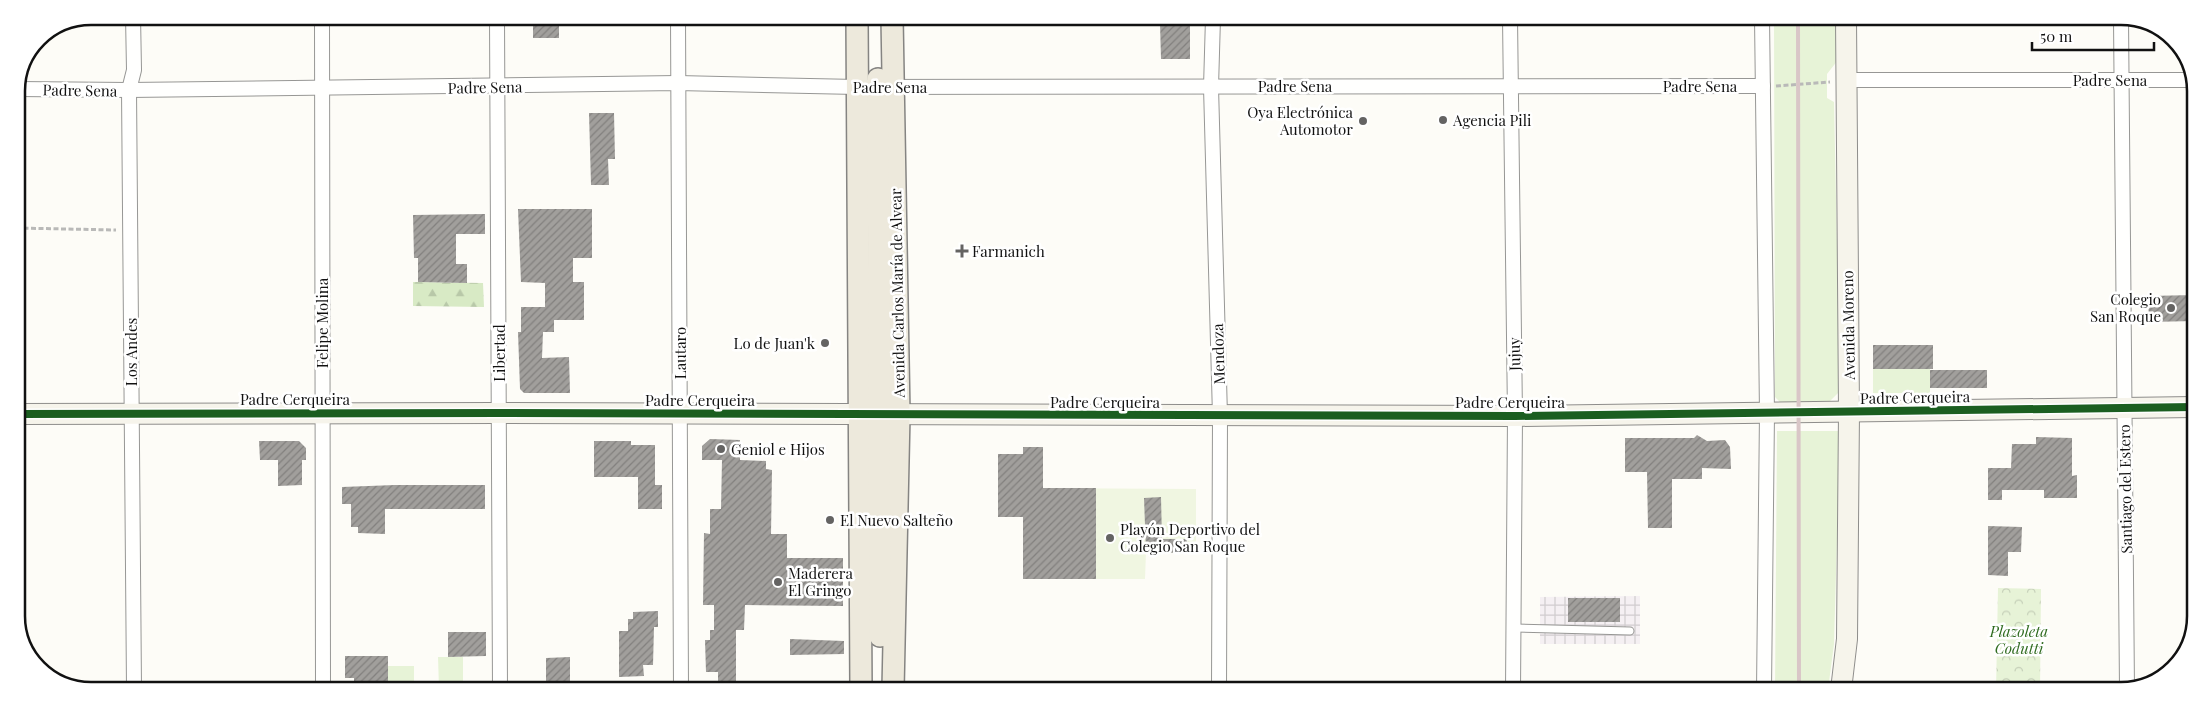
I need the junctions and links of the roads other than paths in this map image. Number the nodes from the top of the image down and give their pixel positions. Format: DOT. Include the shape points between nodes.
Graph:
graph roads {
  1 [pos="133,25"];
  2 [pos="322,25"];
  3 [pos="497,25"];
  4 [pos="678,25"];
  5 [pos="859,25"];
  6 [pos="878,25"];
  7 [pos="890,25"];
  8 [pos="1213,25"];
  9 [pos="1510,25"];
  10 [pos="1762,25"];
  11 [pos="1846,25"];
  12 [pos="2121,25"];
  13 [pos="1846,80"];
  14 [pos="2122,80"];
  15 [pos="2186,80"];
  16 [pos="678,83"];
  17 [pos="1511,86"];
  18 [pos="1763,86"];
  19 [pos="497,87"];
  20 [pos="876,87"];
  21 [pos="1211,87"];
  22 [pos="322,88"];
  23 [pos="25,89"];
  24 [pos="129,90"];
  25 [pos="2124,407"];
  26 [pos="2187,407"];
  27 [pos="132,412"];
  28 [pos="322,412"];
  29 [pos="500,412"];
  30 [pos="1849,412"];
  31 [pos="1766,413"];
  32 [pos="25,414"];
  33 [pos="681,414"];
  34 [pos="880,415"];
  35 [pos="1220,416"];
  36 [pos="1515,416"];
  37 [pos="1514,628"];
  38 [pos="1630,631"];
  39 [pos="2127,681"];
  40 [pos="134,682"];
  41 [pos="323,682"];
  42 [pos="500,682"];
  43 [pos="681,682"];
  44 [pos="861,682"];
  45 [pos="880,682"];
  46 [pos="893,682"];
  47 [pos="1218,682"];
  48 [pos="1513,682"];
  49 [pos="1764,682"];
  50 [pos="1842,682"];
  1 -- 24 [label="street, Los Andes" via="134,70"];
  2 -- 22 [label="street, Felipe Molina"];
  3 -- 19 [label="street, Libertad"];
  4 -- 16 [label="street, Lautaro"];
  5 -- 20 [label="main road, Avenida Carlos María de Alvear"];
  6 -- 20 [label="main road, Avenida Carlos María de Alvear"];
  7 -- 20 [label="main road, Avenida Carlos María de Alvear"];
  8 -- 21 [label="street, Mendoza"];
  9 -- 17 [label="street, Jujuy"];
  10 -- 18 [label="street"];
  11 -- 13 [label="street, Avenida Moreno"];
  12 -- 14 [label="street, Santiago del Estero"];
  13 -- 14 [label="street, Padre Sena"];
  13 -- 30 [label="street, Avenida Moreno"];
  14 -- 15 [label="street, Padre Sena"];
  14 -- 25 [label="street, Santiago del Estero"];
  16 -- 19 [label="street, Padre Sena"];
  16 -- 20 [label="street, Padre Sena"];
  16 -- 33 [label="street, Lautaro"];
  17 -- 18 [label="street, Padre Sena"];
  17 -- 21 [label="street, Padre Sena"];
  17 -- 36 [label="street, Jujuy"];
  18 -- 31 [label="street"];
  19 -- 22 [label="street, Padre Sena"];
  19 -- 29 [label="street, Libertad"];
  20 -- 21 [label="street, Padre Sena"];
  20 -- 34 [label="main road, Avenida Carlos María de Alvear"];
  21 -- 35 [label="street, Mendoza"];
  22 -- 24 [label="street, Padre Sena"];
  22 -- 28 [label="street, Felipe Molina"];
  23 -- 24 [label="street, Padre Sena"];
  24 -- 27 [label="street, Los Andes"];
  25 -- 26 [label="street, Padre Cerqueira"];
  25 -- 30 [label="street, Padre Cerqueira"];
  25 -- 39 [label="street, Santiago del Estero"];
  27 -- 28 [label="street, Padre Cerqueira"];
  27 -- 32 [label="street, Padre Cerqueira"];
  27 -- 40 [label="street, Los Andes"];
  28 -- 29 [label="street, Padre Cerqueira"];
  28 -- 41 [label="street, Felipe Molina"];
  29 -- 33 [label="street, Padre Cerqueira"];
  29 -- 42 [label="street, Libertad"];
  30 -- 31 [label="street, Padre Cerqueira"];
  30 -- 50 [label="street, Avenida Moreno" via="1847,639"];
  31 -- 36 [label="street, Padre Cerqueira"];
  31 -- 49 [label="street"];
  33 -- 34 [label="street, Padre Cerqueira"];
  33 -- 43 [label="street, Lautaro"];
  34 -- 35 [label="street, Padre Cerqueira"];
  34 -- 44 [label="main road, Avenida Carlos María de Alvear"];
  34 -- 45 [label="main road, Avenida Carlos María de Alvear"];
  34 -- 46 [label="main road, Avenida Carlos María de Alvear"];
  35 -- 36 [label="street, Padre Cerqueira"];
  35 -- 47 [label="street, Mendoza"];
  36 -- 37 [label="street, Jujuy"];
  37 -- 38 [label="lane"];
  37 -- 48 [label="street, Jujuy"];
}
